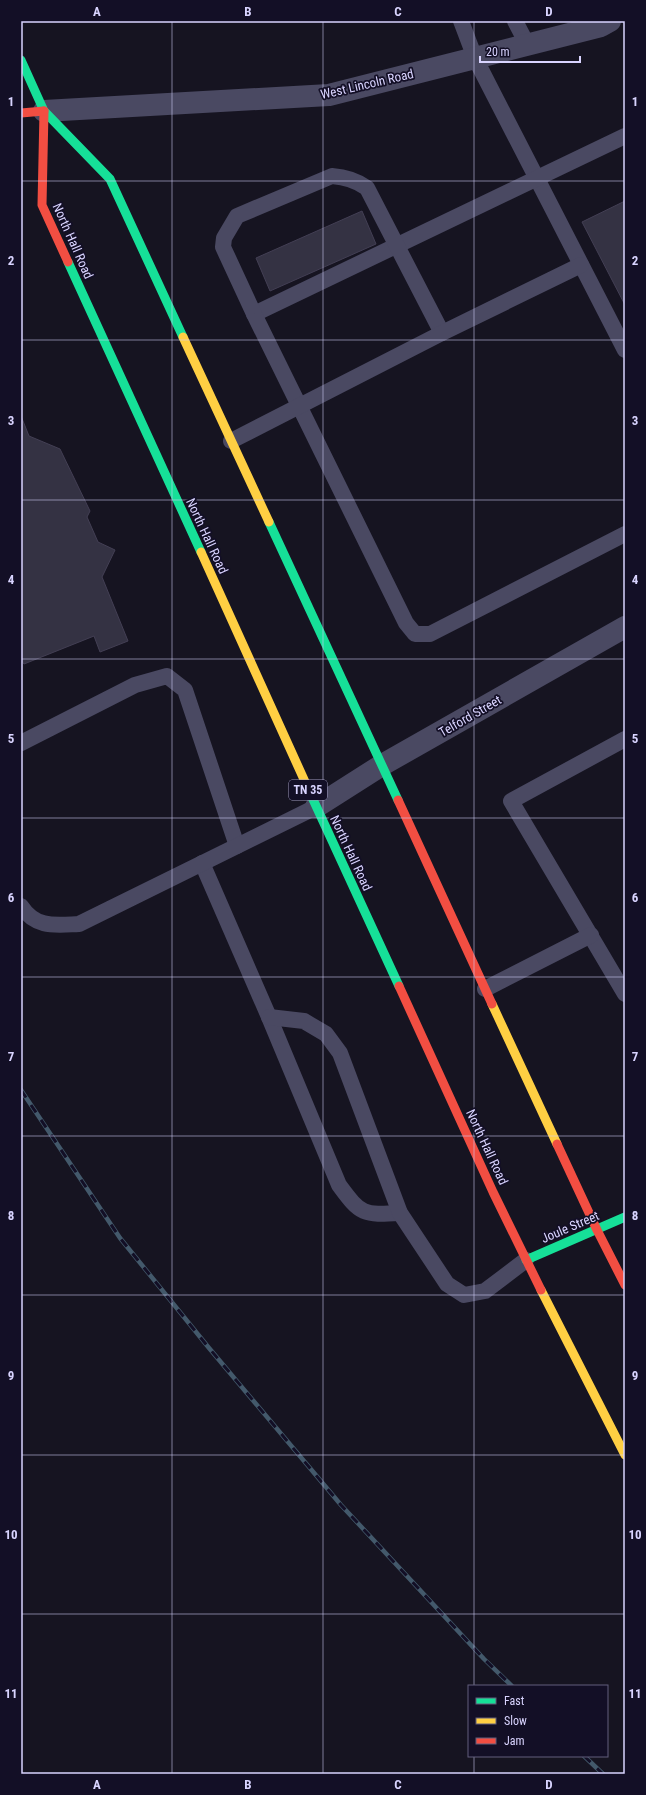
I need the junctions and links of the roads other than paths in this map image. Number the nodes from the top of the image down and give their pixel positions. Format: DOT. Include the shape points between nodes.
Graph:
graph roads {
  1 [pos="461,21"];
  2 [pos="514,21"];
  3 [pos="610,21"];
  4 [pos="527,44"];
  5 [pos="475,58"];
  6 [pos="21,60"];
  7 [pos="44,112"];
  8 [pos="21,113"];
  9 [pos="625,136"];
  10 [pos="537,178"];
  11 [pos="397,245"];
  12 [pos="581,265"];
  13 [pos="254,314"];
  14 [pos="442,333"];
  15 [pos="625,350"];
  16 [pos="299,405"];
  17 [pos="231,441"];
  18 [pos="625,534"];
  19 [pos="623,634"];
  20 [pos="625,739"];
  21 [pos="21,742"];
  22 [pos="382,765"];
  23 [pos="316,807"];
  24 [pos="237,846"];
  25 [pos="202,863"];
  26 [pos="21,906"];
  27 [pos="591,935"];
  28 [pos="485,989"];
  29 [pos="625,994"];
  30 [pos="269,1017"];
  31 [pos="400,1213"];
  32 [pos="625,1217"];
  33 [pos="597,1230"];
  34 [pos="526,1260"];
  35 [pos="625,1285"];
  36 [pos="625,1454"];
  1 -- 5 [label="lane"];
  2 -- 4 [label="lane"];
  3 -- 4 [label="street, West Lincoln Road" via="601,26"];
  4 -- 5 [label="street, West Lincoln Road"];
  5 -- 7 [label="street, West Lincoln Road" via="329,95"];
  5 -- 10 [label="lane"];
  6 -- 7 [label="main road"];
  7 -- 8 [label="main road"];
  7 -- 17 [label="main road" via="110,179"];
  7 -- 23 [label="main road, North Hall Road / TN 35" via="42,205"];
  9 -- 10 [label="lane"];
  10 -- 11 [label="lane"];
  10 -- 12 [label="lane"];
  11 -- 13 [label="lane"];
  11 -- 13 [label="lane" via="368,188 356,180 343,176 332,176 237,216 224,238 223,247"];
  11 -- 14 [label="lane"];
  12 -- 14 [label="lane"];
  12 -- 15 [label="lane"];
  13 -- 16 [label="lane"];
  14 -- 16 [label="lane"];
  16 -- 17 [label="lane"];
  16 -- 18 [label="lane" via="406,623 415,634 430,634"];
  17 -- 22 [label="main road"];
  19 -- 22 [label="street, Telford Street"];
  20 -- 27 [label="lane" via="511,801"];
  21 -- 24 [label="lane" via="136,685 167,676 185,690"];
  22 -- 23 [label="street, Telford Street"];
  22 -- 28 [label="main road"];
  23 -- 24 [label="lane"];
  23 -- 34 [label="main road, North Hall Road / TN 35"];
  24 -- 25 [label="lane"];
  25 -- 26 [label="lane" via="79,924 48,926 26,914"];
  25 -- 30 [label="lane"];
  27 -- 28 [label="lane"];
  27 -- 29 [label="lane"];
  28 -- 33 [label="main road"];
  30 -- 31 [label="lane" via="304,1021 326,1034 340,1053"];
  30 -- 31 [label="lane" via="339,1185 355,1207 372,1215"];
  31 -- 34 [label="lane" via="447,1284 464,1295 485,1291"];
  32 -- 33 [label="main road, Joule Street"];
  33 -- 34 [label="main road, Joule Street"];
  33 -- 35 [label="main road"];
  34 -- 36 [label="main road, North Hall Road / TN 35"];
}
